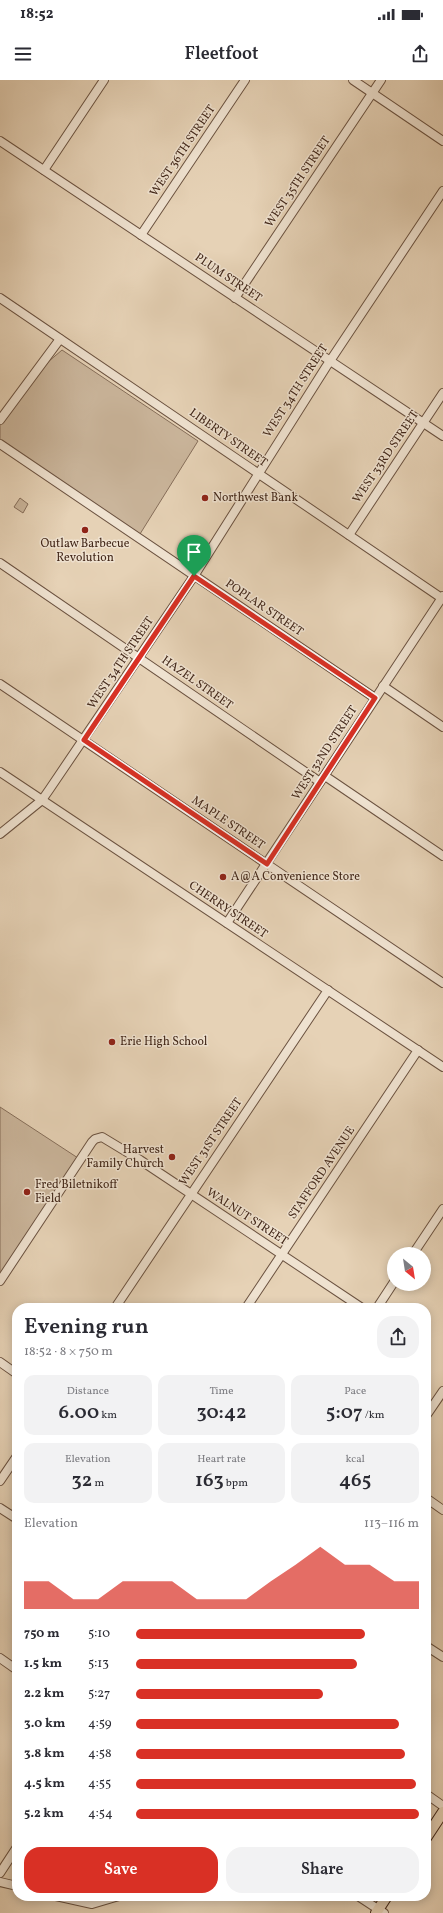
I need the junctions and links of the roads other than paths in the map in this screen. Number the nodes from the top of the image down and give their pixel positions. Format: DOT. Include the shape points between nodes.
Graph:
graph roads {
  1 [pos="104,80"];
  2 [pos="245,80"];
  3 [pos="353,80"];
  4 [pos="381,80"];
  5 [pos="372,93"];
  6 [pos="0,141"];
  7 [pos="443,141"];
  8 [pos="44,170"];
  9 [pos="443,191"];
  10 [pos="141,235"];
  11 [pos="0,298"];
  12 [pos="236,298"];
  13 [pos="60,339"];
  14 [pos="330,361"];
  15 [pos="443,393"];
  16 [pos="0,420"];
  17 [pos="423,423"];
  18 [pos="443,436"];
  19 [pos="0,444"];
  20 [pos="258,474"];
  21 [pos="349,535"];
  22 [pos="0,563"];
  23 [pos="194,576"];
  24 [pos="443,598"];
  25 [pos="140,658"];
  26 [pos="0,684"];
  27 [pos="383,686"];
  28 [pos="375,698"];
  29 [pos="443,727"];
  30 [pos="84,740"];
  31 [pos="0,772"];
  32 [pos="322,779"];
  33 [pos="42,800"];
  34 [pos="0,834"];
  35 [pos="443,856"];
  36 [pos="267,864"];
  37 [pos="227,923"];
  38 [pos="443,983"];
  39 [pos="328,990"];
  40 [pos="418,1050"];
  41 [pos="443,1067"];
  42 [pos="191,1194"];
  43 [pos="442,1212"];
  44 [pos="418,1247"];
  45 [pos="282,1254"];
  46 [pos="0,1281"];
  47 [pos="388,1291"];
  48 [pos="118,1303"];
  49 [pos="249,1303"];
  50 [pos="355,1303"];
  51 [pos="380,1303"];
  52 [pos="0,1362"];
  53 [pos="12,1370"];
  54 [pos="443,1390"];
  55 [pos="431,1408"];
  56 [pos="12,1463"];
  57 [pos="0,1481"];
  58 [pos="431,1502"];
  59 [pos="0,1508"];
  60 [pos="443,1510"];
  61 [pos="12,1516"];
  62 [pos="431,1649"];
  63 [pos="443,1657"];
  64 [pos="0,1658"];
  65 [pos="12,1666"];
  66 [pos="431,1798"];
  67 [pos="443,1806"];
  68 [pos="443,1812"];
  69 [pos="431,1830"];
  70 [pos="12,1855"];
  71 [pos="0,1873"];
  72 [pos="0,1882"];
  73 [pos="12,1885"];
  74 [pos="78,1901"];
  75 [pos="102,1901"];
  76 [pos="365,1901"];
  77 [pos="384,1901"];
  78 [pos="379,1912"];
  1 -- 8 [label="street"];
  2 -- 10 [label="street, WEST 36TH STREET"];
  3 -- 5 [label="street"];
  4 -- 5 [label="street, WEST 35TH STREET"];
  5 -- 7 [label="street"];
  5 -- 12 [label="street, WEST 35TH STREET"];
  6 -- 8 [label="street, PLUM STREET"];
  8 -- 10 [label="street, PLUM STREET"];
  9 -- 14 [label="street, WEST 34TH STREET"];
  10 -- 12 [label="street, PLUM STREET"];
  11 -- 13 [label="street, LIBERTY STREET"];
  12 -- 14 [label="street, PLUM STREET"];
  13 -- 16 [label="street"];
  13 -- 20 [label="street, LIBERTY STREET"];
  14 -- 17 [label="street, PLUM STREET"];
  14 -- 20 [label="street, WEST 34TH STREET"];
  15 -- 17 [label="street, WEST 33RD STREET"];
  17 -- 18 [label="street, PLUM STREET"];
  17 -- 21 [label="street, WEST 33RD STREET"];
  19 -- 23 [label="street, POPLAR STREET"];
  20 -- 21 [label="street, LIBERTY STREET"];
  20 -- 23 [label="street, WEST 34TH STREET"];
  21 -- 24 [label="street, LIBERTY STREET"];
  22 -- 25 [label="street, HAZEL STREET"];
  23 -- 25 [label="street, WEST 34TH STREET"];
  23 -- 28 [label="street, POPLAR STREET"];
  24 -- 27 [label="street, WEST 32ND STREET"];
  25 -- 30 [label="street, WEST 34TH STREET"];
  25 -- 32 [label="street, HAZEL STREET"];
  26 -- 30 [label="street, MAPLE STREET"];
  27 -- 28 [label="street, WEST 32ND STREET"];
  27 -- 29 [label="street"];
  28 -- 32 [label="street, WEST 32ND STREET"];
  30 -- 33 [label="street, WEST 34TH STREET"];
  30 -- 36 [label="street, MAPLE STREET"];
  31 -- 33 [label="street, CHERRY STREET"];
  32 -- 35 [label="street, HAZEL STREET"];
  32 -- 36 [label="street, WEST 32ND STREET"];
  33 -- 34 [label="street, WEST 34TH STREET"];
  33 -- 37 [label="street, CHERRY STREET"];
  36 -- 37 [label="street, WEST 32ND STREET"];
  36 -- 38 [label="street, MAPLE STREET"];
  37 -- 39 [label="street, CHERRY STREET"];
  39 -- 40 [label="street, CHERRY STREET"];
  39 -- 42 [label="street, WEST 31ST STREET"];
  40 -- 41 [label="street, CHERRY STREET"];
  40 -- 45 [label="street, STAFFORD AVENUE"];
  42 -- 45 [label="street, WALNUT STREET"];
  42 -- 46 [label="street, WALNUT STREET" via="106,1138 98,1137 92,1142"];
  42 -- 48 [label="street, WEST 31ST STREET"];
  43 -- 44 [label="street"];
  45 -- 49 [label="street, STAFFORD AVENUE"];
  45 -- 50 [label="street, WALNUT STREET"];
  47 -- 51 [label="street"];
  52 -- 53 [label="street"];
  54 -- 55 [label="street"];
  56 -- 57 [label="street"];
  58 -- 60 [label="street"];
  59 -- 61 [label="street"];
  62 -- 63 [label="street"];
  64 -- 65 [label="street"];
  66 -- 67 [label="street"];
  68 -- 69 [label="main road"];
  70 -- 71 [label="street"];
  72 -- 73 [label="street"];
  74 -- 75 [label="street" via="92,1904"];
  76 -- 78 [label="street"];
  77 -- 78 [label="main road"];
}
